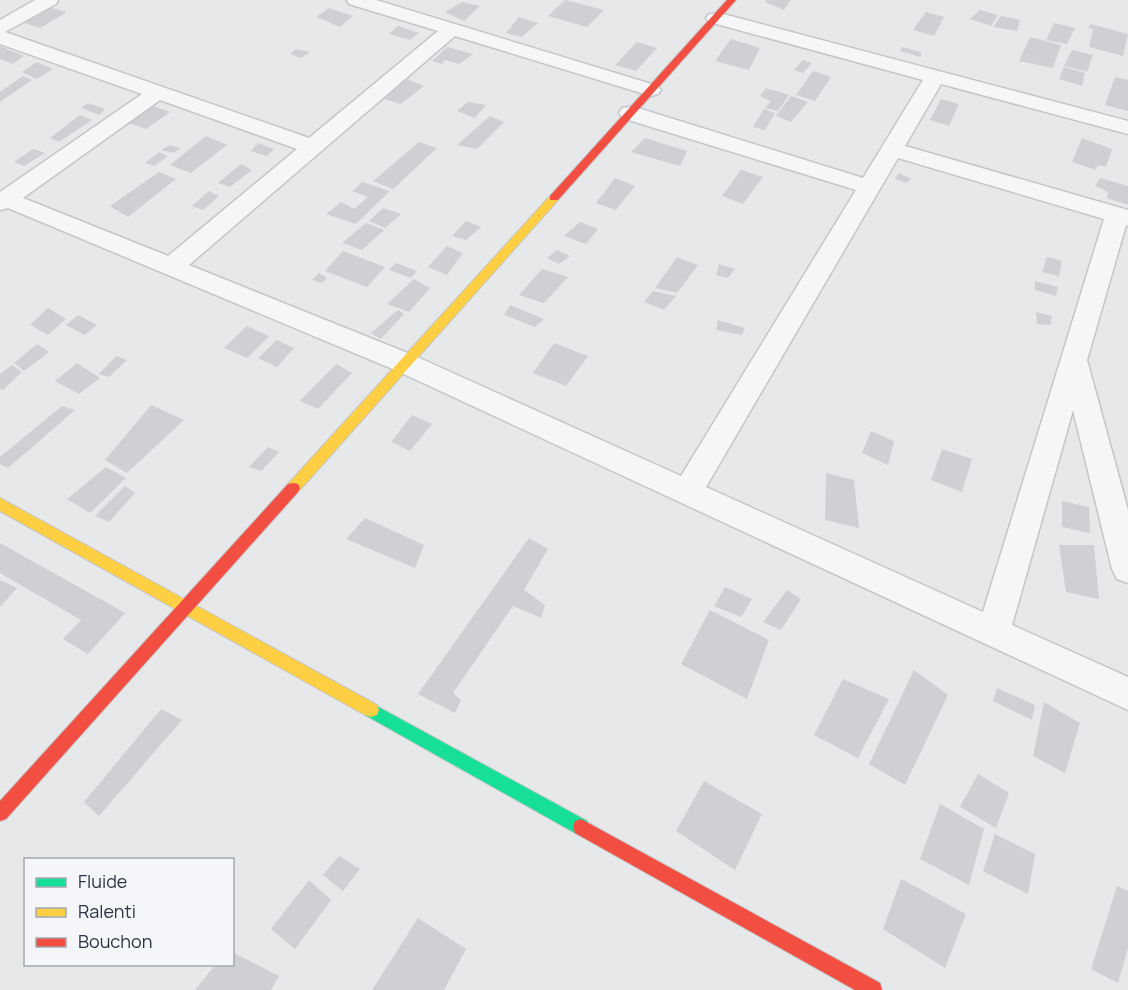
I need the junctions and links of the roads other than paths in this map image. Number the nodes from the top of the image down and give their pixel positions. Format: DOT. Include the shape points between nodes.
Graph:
graph roads {
  1 [pos="49,0"];
  2 [pos="356,0"];
  3 [pos="732,0"];
  4 [pos="716,18"];
  5 [pos="0,28"];
  6 [pos="452,29"];
  7 [pos="0,37"];
  8 [pos="935,77"];
  9 [pos="651,90"];
  10 [pos="158,92"];
  11 [pos="630,113"];
  12 [pos="1128,129"];
  13 [pos="313,147"];
  14 [pos="892,149"];
  15 [pos="869,187"];
  16 [pos="3,201"];
  17 [pos="1122,217"];
  18 [pos="171,267"];
  19 [pos="1074,359"];
  20 [pos="405,363"];
  21 [pos="687,492"];
  22 [pos="0,504"];
  23 [pos="1128,569"];
  24 [pos="185,608"];
  25 [pos="993,632"];
  26 [pos="1128,694"];
  27 [pos="0,813"];
  28 [pos="870,989"];
  1 -- 5 [label="street"];
  2 -- 6 [label="street"];
  3 -- 4 [label="street"];
  4 -- 8 [label="street"];
  4 -- 9 [label="street"];
  6 -- 9 [label="street"];
  6 -- 13 [label="street"];
  7 -- 10 [label="street"];
  8 -- 12 [label="street"];
  8 -- 14 [label="street"];
  9 -- 11 [label="street"];
  10 -- 13 [label="street"];
  10 -- 16 [label="street"];
  11 -- 15 [label="street"];
  11 -- 20 [label="street"];
  13 -- 18 [label="street"];
  14 -- 15 [label="street"];
  14 -- 17 [label="street"];
  15 -- 21 [label="street"];
  16 -- 18 [label="street"];
  17 -- 19 [label="street"];
  18 -- 20 [label="street"];
  19 -- 23 [label="street"];
  19 -- 25 [label="street"];
  20 -- 21 [label="street"];
  20 -- 24 [label="street"];
  21 -- 25 [label="street"];
  22 -- 24 [label="street"];
  24 -- 27 [label="street"];
  24 -- 28 [label="street"];
  25 -- 26 [label="street"];
}
